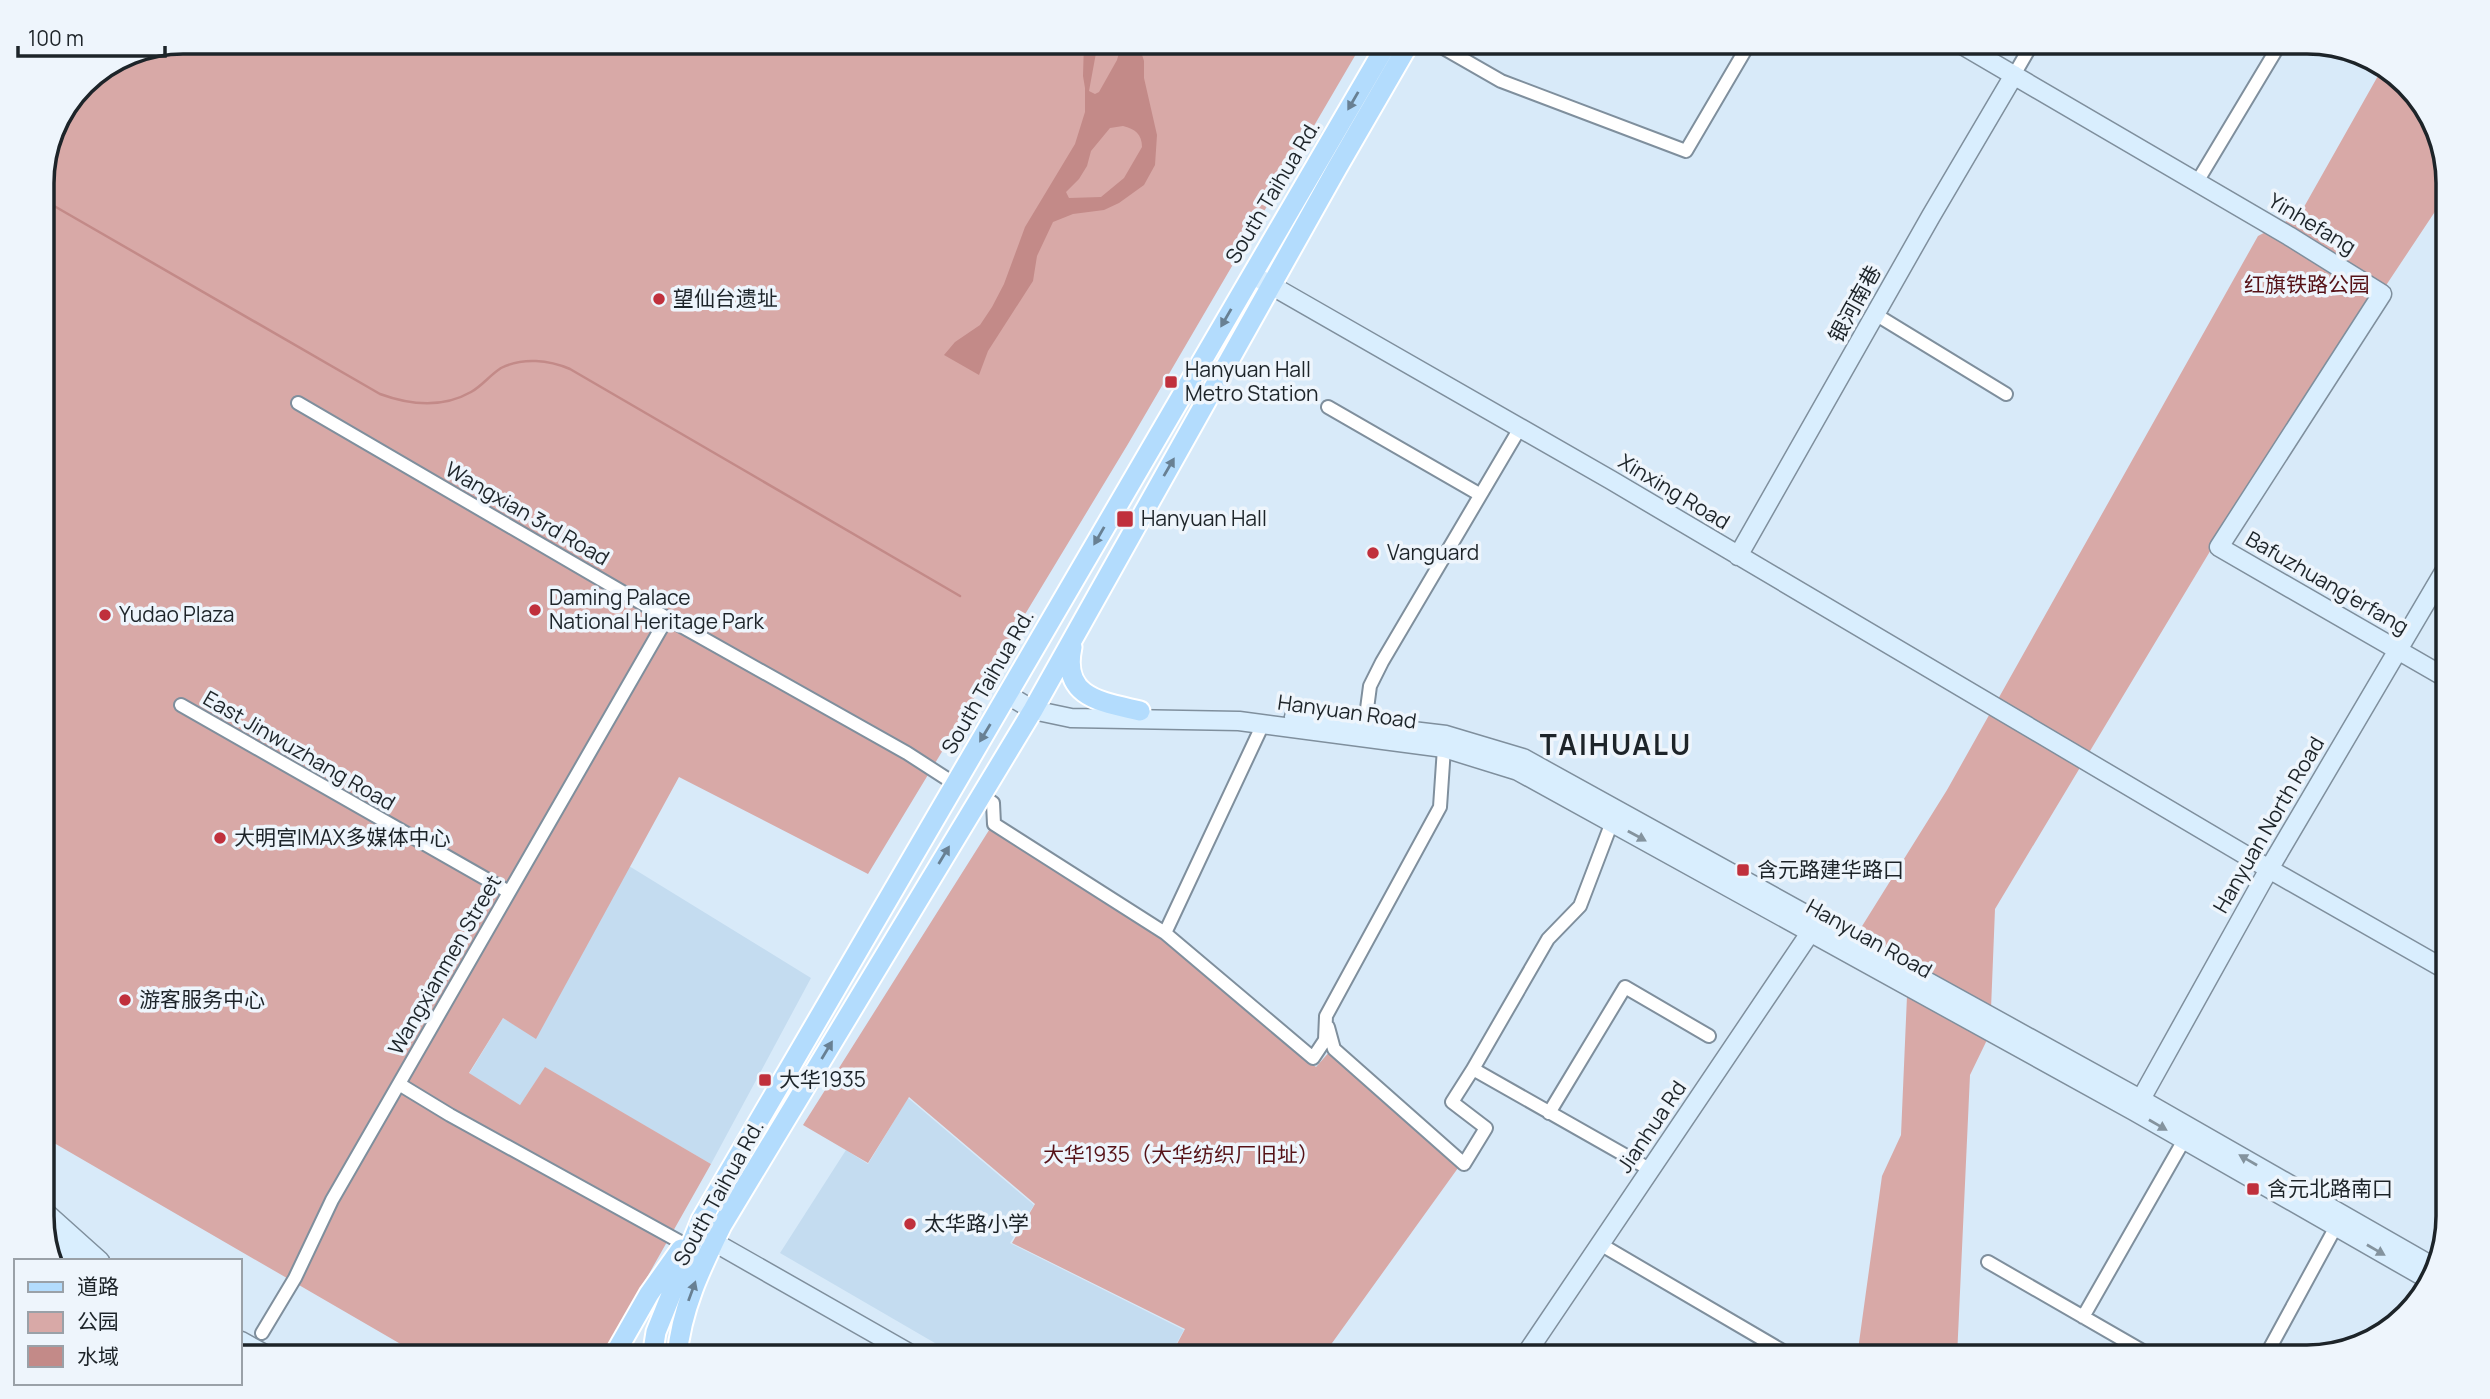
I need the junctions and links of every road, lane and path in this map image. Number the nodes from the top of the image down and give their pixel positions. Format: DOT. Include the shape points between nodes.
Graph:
graph roads {
  1 [pos="1381,54"];
  2 [pos="1403,54"];
  3 [pos="1454,54"];
  4 [pos="1744,54"];
  5 [pos="1978,54"];
  6 [pos="2026,54"];
  7 [pos="2274,54"];
  8 [pos="2014,75"];
  9 [pos="2197,182"];
  10 [pos="1251,274"];
  11 [pos="1272,286"];
  12 [pos="1875,314"];
  13 [pos="2006,394"];
  14 [pos="298,403"];
  15 [pos="1328,407"];
  16 [pos="1520,428"];
  17 [pos="1479,494"];
  18 [pos="2219,547"];
  19 [pos="1738,556"];
  20 [pos="2435,586"];
  21 [pos="667,618"];
  22 [pos="1075,633"];
  23 [pos="2397,650"];
  24 [pos="2435,673"];
  25 [pos="1011,690"];
  26 [pos="181,705"];
  27 [pos="1036,705"];
  28 [pos="1140,710"];
  29 [pos="1263,724"];
  30 [pos="1364,724"];
  31 [pos="1444,748"];
  32 [pos="955,784"];
  33 [pos="981,795"];
  34 [pos="1612,822"];
  35 [pos="2269,869"];
  36 [pos="509,892"];
  37 [pos="1814,927"];
  38 [pos="1165,933"];
  39 [pos="2436,964"];
  40 [pos="1326,1016"];
  41 [pos="1709,1036"];
  42 [pos="1473,1069"];
  43 [pos="399,1084"];
  44 [pos="2137,1105"];
  45 [pos="1549,1113"];
  46 [pos="2183,1140"];
  47 [pos="1651,1170"];
  48 [pos="701,1220"];
  49 [pos="55,1221"];
  50 [pos="2340,1221"];
  51 [pos="57,1241"];
  52 [pos="714,1242"];
  53 [pos="684,1244"];
  54 [pos="1600,1244"];
  55 [pos="78,1259"];
  56 [pos="98,1259"];
  57 [pos="1988,1262"];
  58 [pos="2427,1263"];
  59 [pos="2421,1274"];
  60 [pos="2083,1317"];
  61 [pos="262,1333"];
  62 [pos="620,1345"];
  63 [pos="654,1345"];
  64 [pos="679,1345"];
  65 [pos="895,1345"];
  66 [pos="1532,1345"];
  67 [pos="1773,1345"];
  68 [pos="2131,1345"];
  69 [pos="2272,1345"];
  1 -- 10 [label="main road, South Taihua Rd., one-way"];
  2 -- 11 [label="main road, South Taihua Rd."];
  3 -- 4 [label="street" via="1501,81 1686,151"];
  5 -- 8 [label="street, Yinhefang"];
  6 -- 8 [label="street"];
  7 -- 9 [label="street"];
  8 -- 9 [label="street, Yinhefang"];
  8 -- 12 [label="street, 银河南巷"];
  9 -- 18 [label="street, Yinhefang" via="2382,294"];
  10 -- 11 [label="street, Xinxing Road"];
  10 -- 25 [label="main road, South Taihua Rd., one-way"];
  11 -- 16 [label="street, Xinxing Road"];
  22 -- 11 [label="main road, South Taihua Rd., one-way"];
  12 -- 13 [label="street"];
  12 -- 19 [label="street, 银河南巷"];
  14 -- 21 [label="street, Wangxian 3rd Road"];
  15 -- 17 [label="street"];
  16 -- 17 [label="street"];
  16 -- 19 [label="street, Xinxing Road"];
  17 -- 30 [label="street" via="1370,686"];
  18 -- 23 [label="street, Bafuzhuang'erfang"];
  19 -- 35 [label="street, Xinxing Road"];
  20 -- 23 [label="street, Hanyuan North Road"];
  21 -- 32 [label="street, Wangxian 3rd Road"];
  21 -- 36 [label="street, Wangxianmen Street"];
  22 -- 27 [label="main road, South Taihua Rd."];
  22 -- 28 [label="main road" via="1069,666 1080,690 1101,701"];
  23 -- 24 [label="street, Bafuzhuang'erfang"];
  23 -- 35 [label="street, Hanyuan North Road"];
  25 -- 27 [label="street, Hanyuan Road"];
  25 -- 32 [label="main road, South Taihua Rd., one-way"];
  26 -- 36 [label="street, East Jinwuzhang Road"];
  27 -- 28 [label="street, Hanyuan Road"];
  27 -- 29 [label="street, Hanyuan Road" via="1071,718"];
  27 -- 33 [label="main road, South Taihua Rd."];
  28 -- 30 [label="street, Hanyuan Road"];
  29 -- 31 [label="street, Hanyuan Road"];
  29 -- 38 [label="street"];
  30 -- 37 [label="street, Hanyuan Road" via="1446,735 1522,758"];
  31 -- 34 [label="street, Hanyuan Road" via="1518,771"];
  31 -- 40 [label="street" via="1440,807"];
  32 -- 48 [label="main road, South Taihua Rd."];
  33 -- 38 [label="street" via="993,803 994,824"];
  52 -- 33 [label="main road, South Taihua Rd., one-way"];
  34 -- 37 [label="street, Hanyuan Road, one-way"];
  34 -- 42 [label="street" via="1580,906 1548,939"];
  35 -- 39 [label="street, Xinxing Road"];
  35 -- 44 [label="street, Hanyuan North Road"];
  36 -- 43 [label="street, Wangxianmen Street"];
  37 -- 44 [label="street, Hanyuan Road"];
  37 -- 47 [label="street, Jianhua Rd"];
  38 -- 40 [label="street" via="1313,1058 1325,1040"];
  40 -- 42 [label="street" via="1334,1049 1464,1164 1486,1128 1451,1102"];
  41 -- 45 [label="street" via="1625,988"];
  42 -- 45 [label="street"];
  43 -- 53 [label="street"];
  43 -- 61 [label="street, Wangxianmen Street"];
  44 -- 46 [label="street, Hanyuan Road, one-way"];
  50 -- 44 [label="street, Hanyuan Road, one-way"];
  45 -- 47 [label="street"];
  46 -- 50 [label="street, Hanyuan Road"];
  46 -- 60 [label="street"];
  47 -- 54 [label="street, Jianhua Rd"];
  48 -- 53 [label="main road"];
  48 -- 63 [label="main road, South Taihua Rd."];
  49 -- 56 [label="street"];
  50 -- 58 [label="street, Hanyuan Road"];
  50 -- 59 [label="street, Hanyuan Road, one-way"];
  50 -- 69 [label="street"];
  51 -- 55 [label="street"];
  64 -- 52 [label="main road, South Taihua Rd., one-way" via="691,1292"];
  52 -- 65 [label="street"];
  53 -- 62 [label="main road"];
  54 -- 66 [label="street, Jianhua Rd"];
  54 -- 67 [label="street"];
  57 -- 60 [label="street"];
  60 -- 68 [label="street"];
}
